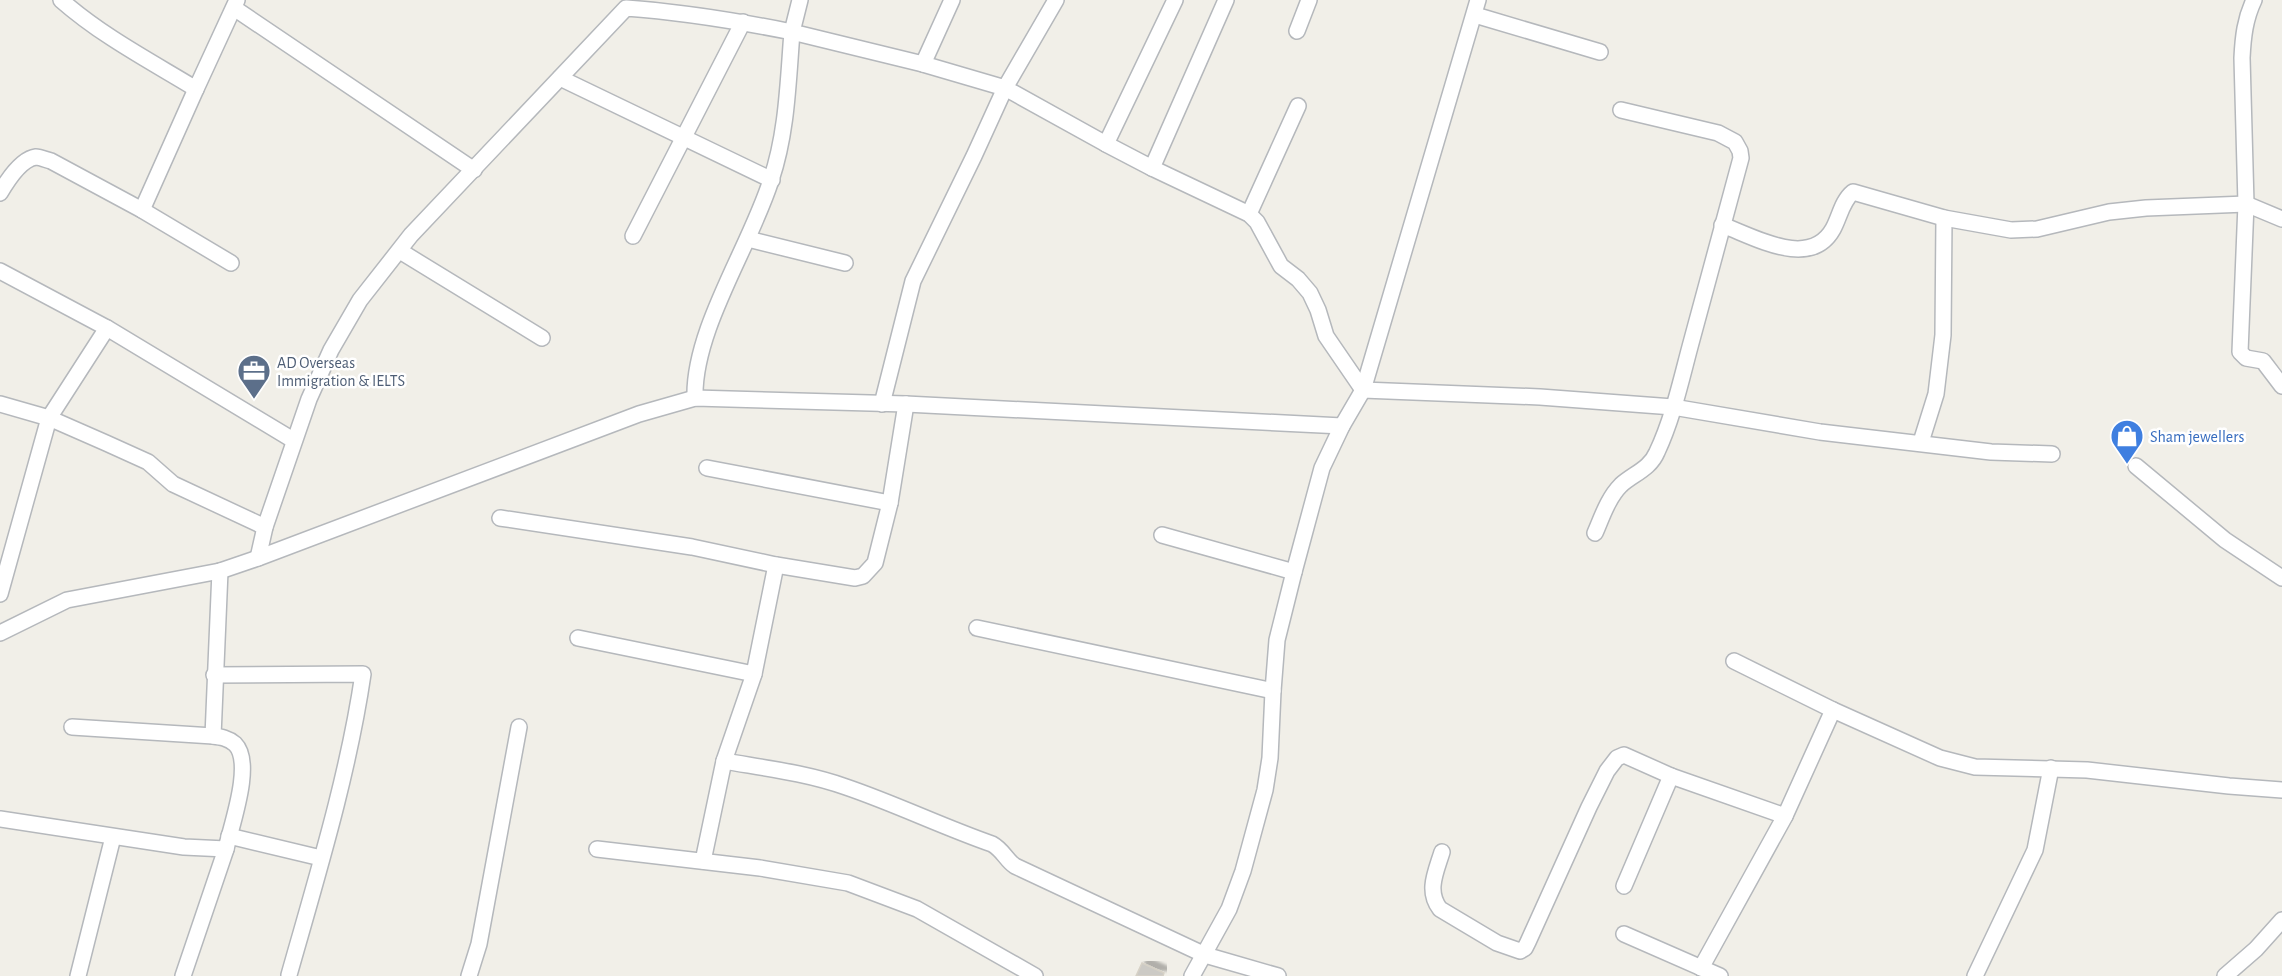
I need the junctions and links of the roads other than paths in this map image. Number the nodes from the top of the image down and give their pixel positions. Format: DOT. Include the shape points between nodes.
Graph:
graph roads {
  1 [pos="62,0"];
  2 [pos="800,0"];
  3 [pos="952,0"];
  4 [pos="1056,0"];
  5 [pos="1175,0"];
  6 [pos="1226,0"];
  7 [pos="1310,0"];
  8 [pos="2254,0"];
  9 [pos="236,4"];
  10 [pos="625,4"];
  11 [pos="1477,7"];
  12 [pos="743,22"];
  13 [pos="1297,31"];
  14 [pos="792,32"];
  15 [pos="1600,52"];
  16 [pos="923,63"];
  17 [pos="560,78"];
  18 [pos="1005,88"];
  19 [pos="196,89"];
  20 [pos="1298,106"];
  21 [pos="1621,110"];
  22 [pos="684,137"];
  23 [pos="1106,144"];
  24 [pos="1152,168"];
  25 [pos="474,170"];
  26 [pos="772,180"];
  27 [pos="0,193"];
  28 [pos="2246,204"];
  29 [pos="142,210"];
  30 [pos="1249,214"];
  31 [pos="1944,218"];
  32 [pos="2282,219"];
  33 [pos="1722,225"];
  34 [pos="633,236"];
  35 [pos="748,239"];
  36 [pos="400,250"];
  37 [pos="231,263"];
  38 [pos="845,263"];
  39 [pos="0,271"];
  40 [pos="107,328"];
  41 [pos="542,338"];
  42 [pos="2282,386"];
  43 [pos="1363,390"];
  44 [pos="695,398"];
  45 [pos="0,404"];
  46 [pos="882,404"];
  47 [pos="906,404"];
  48 [pos="1673,407"];
  49 [pos="49,418"];
  50 [pos="1342,426"];
  51 [pos="293,440"];
  52 [pos="1921,442"];
  53 [pos="2052,454"];
  54 [pos="2136,466"];
  55 [pos="707,468"];
  56 [pos="890,502"];
  57 [pos="500,518"];
  58 [pos="265,527"];
  59 [pos="1595,533"];
  60 [pos="1162,536"];
  61 [pos="258,558"];
  62 [pos="776,565"];
  63 [pos="220,571"];
  64 [pos="1294,572"];
  65 [pos="2282,578"];
  66 [pos="0,594"];
  67 [pos="977,628"];
  68 [pos="0,633"];
  69 [pos="578,638"];
  70 [pos="1734,662"];
  71 [pos="754,674"];
  72 [pos="214,675"];
  73 [pos="1273,691"];
  74 [pos="1833,710"];
  75 [pos="72,727"];
  76 [pos="519,727"];
  77 [pos="213,736"];
  78 [pos="724,761"];
  79 [pos="2051,768"];
  80 [pos="1671,776"];
  81 [pos="2282,790"];
  82 [pos="1785,816"];
  83 [pos="0,819"];
  84 [pos="113,837"];
  85 [pos="227,843"];
  86 [pos="597,849"];
  87 [pos="1442,852"];
  88 [pos="321,858"];
  89 [pos="703,861"];
  90 [pos="1624,886"];
  91 [pos="2282,920"];
  92 [pos="1624,934"];
  93 [pos="1205,955"];
  94 [pos="1701,968"];
  95 [pos="78,976"];
  96 [pos="183,976"];
  97 [pos="291,976"];
  98 [pos="469,976"];
  99 [pos="1035,976"];
  100 [pos="1192,976"];
  101 [pos="1278,976"];
  102 [pos="1720,976"];
  103 [pos="1975,976"];
  104 [pos="2224,976"];
  1 -- 19 [label="street" via="111,38"];
  2 -- 14 [label="street"];
  3 -- 16 [label="street"];
  4 -- 18 [label="street"];
  5 -- 23 [label="street"];
  6 -- 24 [label="street"];
  7 -- 13 [label="street"];
  8 -- 28 [label="street" via="2243,37"];
  9 -- 19 [label="street"];
  9 -- 25 [label="street"];
  10 -- 12 [label="street"];
  10 -- 17 [label="street"];
  11 -- 15 [label="street"];
  11 -- 43 [label="street"];
  12 -- 14 [label="street"];
  12 -- 22 [label="street"];
  14 -- 16 [label="street"];
  14 -- 26 [label="street" via="786,117"];
  16 -- 18 [label="street"];
  17 -- 22 [label="street"];
  17 -- 25 [label="street"];
  18 -- 23 [label="street"];
  18 -- 46 [label="street" via="913,281"];
  19 -- 29 [label="street"];
  20 -- 30 [label="street"];
  21 -- 33 [label="street" via="1718,133 1735,142 1741,158"];
  22 -- 26 [label="street"];
  22 -- 34 [label="street"];
  23 -- 24 [label="street"];
  24 -- 30 [label="street"];
  25 -- 36 [label="street"];
  26 -- 35 [label="street"];
  27 -- 29 [label="street" via="16,171 37,157"];
  28 -- 31 [label="street" via="2109,212 2037,229 2011,230"];
  28 -- 32 [label="street"];
  28 -- 42 [label="street" via="2240,352 2246,358 2263,361"];
  29 -- 37 [label="street"];
  30 -- 43 [label="street" via="1281,266 1310,293 1326,336"];
  31 -- 33 [label="street" via="1853,192 1833,230 1817,246 1807,249 1782,247"];
  31 -- 52 [label="street" via="1944,335 1936,394"];
  33 -- 48 [label="street"];
  35 -- 38 [label="street"];
  35 -- 44 [label="street" via="698,360"];
  36 -- 41 [label="street"];
  36 -- 51 [label="street" via="360,300 331,350"];
  39 -- 40 [label="street"];
  40 -- 49 [label="street"];
  40 -- 51 [label="street"];
  43 -- 48 [label="street"];
  43 -- 50 [label="street"];
  44 -- 46 [label="street"];
  44 -- 61 [label="street" via="639,414"];
  45 -- 49 [label="street"];
  46 -- 47 [label="street"];
  47 -- 50 [label="street"];
  47 -- 56 [label="street"];
  48 -- 52 [label="street" via="1820,432"];
  48 -- 59 [label="street" via="1653,460 1617,490"];
  49 -- 58 [label="street" via="148,462 173,484"];
  49 -- 66 [label="street"];
  50 -- 64 [label="street" via="1322,468"];
  51 -- 58 [label="street"];
  52 -- 53 [label="street" via="1991,452"];
  54 -- 65 [label="street" via="2225,540"];
  55 -- 56 [label="street"];
  56 -- 62 [label="street" via="875,563 863,576 847,578"];
  57 -- 62 [label="street" via="692,547"];
  58 -- 61 [label="street"];
  60 -- 64 [label="street"];
  61 -- 63 [label="street"];
  62 -- 71 [label="street"];
  63 -- 68 [label="street" via="67,600"];
  63 -- 72 [label="street"];
  64 -- 73 [label="street" via="1277,640"];
  67 -- 73 [label="street"];
  69 -- 71 [label="street"];
  70 -- 74 [label="street"];
  71 -- 78 [label="street"];
  72 -- 77 [label="street"];
  72 -- 88 [label="street" via="363,674 356,720"];
  73 -- 93 [label="street" via="1270,758 1264,790 1243,871"];
  74 -- 79 [label="street" via="1940,758 1975,767"];
  74 -- 82 [label="street"];
  75 -- 77 [label="street"];
  76 -- 98 [label="street" via="479,944"];
  77 -- 85 [label="street" via="235,744 242,757 242,781"];
  78 -- 89 [label="street"];
  78 -- 93 [label="street" via="844,786 992,844 1015,866"];
  79 -- 81 [label="street"];
  79 -- 103 [label="street" via="2035,850"];
  80 -- 82 [label="street"];
  80 -- 87 [label="street" via="1624,755 1612,762 1528,942 1520,951 1497,943 1435,903 1431,891"];
  80 -- 90 [label="street"];
  82 -- 94 [label="street"];
  83 -- 84 [label="street"];
  84 -- 85 [label="street" via="184,847"];
  84 -- 95 [label="street"];
  85 -- 88 [label="street"];
  85 -- 96 [label="street"];
  86 -- 89 [label="street"];
  88 -- 97 [label="street"];
  89 -- 99 [label="street" via="867,889 917,909"];
  91 -- 104 [label="street"];
  92 -- 94 [label="street"];
  93 -- 100 [label="street"];
  93 -- 101 [label="street"];
  94 -- 102 [label="street"];
}
